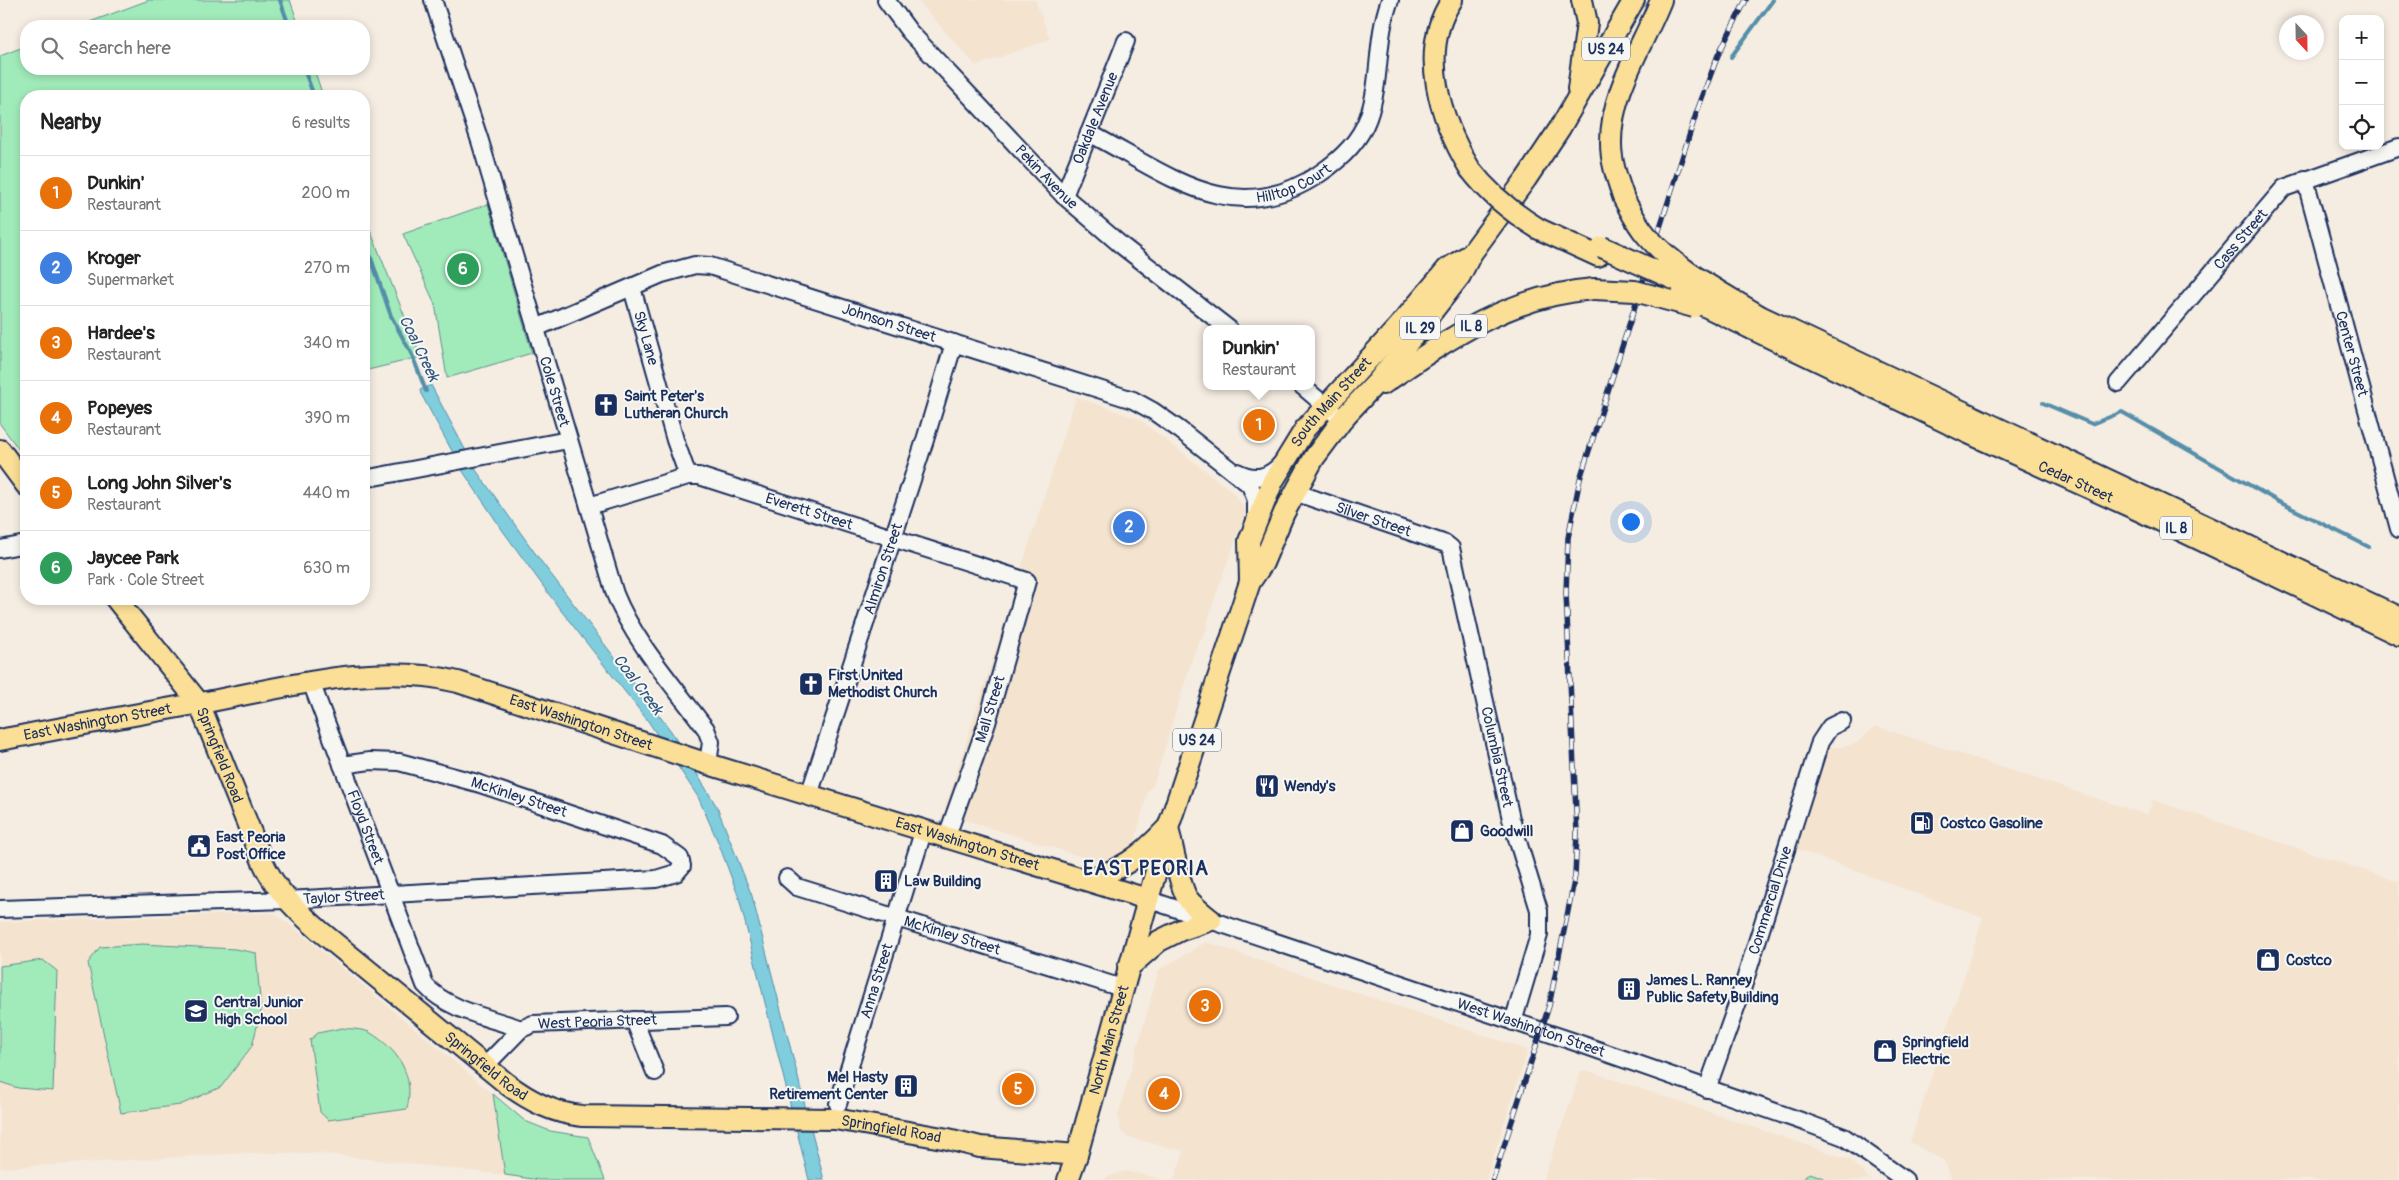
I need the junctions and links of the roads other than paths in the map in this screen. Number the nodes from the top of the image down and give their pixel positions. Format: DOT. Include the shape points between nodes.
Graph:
graph roads {
  1 [pos="433,0"];
  2 [pos="886,0"];
  3 [pos="1390,0"];
  4 [pos="1452,0"];
  5 [pos="1466,0"];
  6 [pos="1582,0"];
  7 [pos="1634,0"];
  8 [pos="1661,0"];
  9 [pos="1126,41"];
  10 [pos="1578,98"];
  11 [pos="1090,133"];
  12 [pos="2399,146"];
  13 [pos="1474,165"];
  14 [pos="2305,179"];
  15 [pos="1064,196"];
  16 [pos="1471,254"];
  17 [pos="632,288"];
  18 [pos="1756,323"];
  19 [pos="1224,325"];
  20 [pos="536,328"];
  21 [pos="954,343"];
  22 [pos="2118,383"];
  23 [pos="1307,390"];
  24 [pos="1362,399"];
  25 [pos="1327,406"];
  26 [pos="1342,420"];
  27 [pos="1969,424"];
  28 [pos="568,440"];
  29 [pos="1,453"];
  30 [pos="1288,455"];
  31 [pos="1228,467"];
  32 [pos="688,476"];
  33 [pos="20,477"];
  34 [pos="370,478"];
  35 [pos="1294,492"];
  36 [pos="589,506"];
  37 [pos="1256,524"];
  38 [pos="2399,529"];
  39 [pos="893,538"];
  40 [pos="20,545"];
  41 [pos="1451,548"];
  42 [pos="0,549"];
  43 [pos="1028,580"];
  44 [pos="1250,582"];
  45 [pos="121,605"];
  46 [pos="2394,626"];
  47 [pos="311,682"];
  48 [pos="199,703"];
  49 [pos="1842,721"];
  50 [pos="0,740"];
  51 [pos="708,764"];
  52 [pos="342,765"];
  53 [pos="809,796"];
  54 [pos="1168,828"];
  55 [pos="924,829"];
  56 [pos="947,836"];
  57 [pos="682,866"];
  58 [pos="787,878"];
  59 [pos="1083,879"];
  60 [pos="391,895"];
  61 [pos="1147,899"];
  62 [pos="286,900"];
  63 [pos="0,909"];
  64 [pos="896,918"];
  65 [pos="1211,920"];
  66 [pos="1128,968"];
  67 [pos="1122,988"];
  68 [pos="726,1017"];
  69 [pos="634,1020"];
  70 [pos="1513,1022"];
  71 [pos="521,1029"];
  72 [pos="485,1066"];
  73 [pos="655,1072"];
  74 [pos="1707,1089"];
  75 [pos="838,1104"];
  76 [pos="1078,1155"];
  77 [pos="1068,1180"];
  78 [pos="1905,1180"];
  1 -- 20 [label="street, Cole Street" via="469,106"];
  2 -- 15 [label="street, Pekin Avenue" via="909,31"];
  3 -- 11 [label="street, Hilltop Court" via="1379,38 1374,98 1364,129 1344,154 1315,177 1294,188 1252,199 1201,192"];
  4 -- 13 [label="main road, IL 8" via="1439,31 1436,75 1445,120"];
  5 -- 13 [label="main road, IL 8" via="1451,29 1447,66 1451,104"];
  6 -- 10 [label="main road" via="1587,23"];
  7 -- 10 [label="main road, South Main Street / US 24"];
  8 -- 18 [label="main road, bridge" via="1625,77 1612,125 1613,164 1624,199 1637,223 1663,252"];
  9 -- 11 [label="street, Oakdale Avenue"];
  10 -- 16 [label="main road, South Main Street / US 24" via="1526,179"];
  11 -- 15 [label="street, Oakdale Avenue"];
  12 -- 14 [label="street, Cass Street"];
  13 -- 18 [label="main road, IL 8, bridge" via="1542,224"];
  14 -- 22 [label="street, Cass Street" via="2284,188"];
  14 -- 38 [label="street, Center Street"];
  15 -- 19 [label="street, Pekin Avenue"];
  16 -- 24 [label="main road, South Main Street / IL 29" via="1460,276"];
  16 -- 25 [label="main road, South Main Street / US 24" via="1447,269"];
  17 -- 20 [label="street, Johnson Street"];
  17 -- 21 [label="street, Johnson Street" via="678,269 710,266"];
  17 -- 32 [label="street, Sky Lane"];
  18 -- 24 [label="main road, IL 8, bridge" via="1651,294 1594,289 1548,295 1459,332"];
  18 -- 27 [label="main road, Cedar Street / IL 8"];
  20 -- 28 [label="street, Cole Street"];
  21 -- 31 [label="street, Johnson Street" via="1133,400 1166,420"];
  21 -- 39 [label="street, Almiron Street"];
  23 -- 25 [label="street"];
  24 -- 26 [label="main road, South Main Street / US 24"];
  25 -- 26 [label="street"];
  25 -- 30 [label="main road, South Main Street / US 24" via="1313,418"];
  26 -- 35 [label="main road, South Main Street / US 24"];
  27 -- 46 [label="main road, Cedar Street / IL 8"];
  27 -- 46 [label="main road, Cedar Street / IL 8" via="2380,607"];
  28 -- 34 [label="street"];
  28 -- 36 [label="street, Cole Street"];
  29 -- 33 [label="main road"];
  30 -- 31 [label="street, Johnson Street" via="1276,469 1260,477 1249,477"];
  30 -- 37 [label="main road, South Main Street / US 24" via="1273,481"];
  31 -- 37 [label="street, Johnson Street" via="1252,488 1257,504"];
  32 -- 36 [label="street, Everett Street"];
  32 -- 39 [label="street, Everett Street" via="711,479"];
  35 -- 41 [label="street, Silver Street"];
  35 -- 44 [label="main road, South Main Street / US 24" via="1263,563"];
  36 -- 51 [label="street, Cole Street" via="622,611 706,729 711,742"];
  37 -- 44 [label="main road, South Main Street / US 24" via="1249,541"];
  39 -- 43 [label="street, Everett Street"];
  39 -- 53 [label="street, Almiron Street"];
  40 -- 42 [label="street"];
  41 -- 70 [label="street, Columbia Street" via="1511,819 1539,910 1539,935"];
  43 -- 56 [label="street, Mall Street" via="987,723"];
  44 -- 54 [label="main road, South Main Street / US 24"];
  45 -- 48 [label="main road, Springfield Road"];
  47 -- 48 [label="main road, East Washington Street"];
  47 -- 51 [label="main road, East Washington Street" via="402,673 440,677"];
  47 -- 52 [label="street, Floyd Street"];
  48 -- 50 [label="main road, East Washington Street"];
  48 -- 62 [label="main road, Springfield Road" via="262,860"];
  49 -- 74 [label="street, Commercial Drive" via="1830,728 1820,742 1739,999"];
  51 -- 53 [label="main road, East Washington Street"];
  52 -- 57 [label="street, McKinley Street" via="370,760 392,761 467,780 662,845 680,858"];
  52 -- 60 [label="street, Floyd Street"];
  53 -- 55 [label="main road, East Washington Street"];
  54 -- 59 [label="main road" via="1151,846 1124,866"];
  54 -- 61 [label="main road, South Main Street / US 24"];
  54 -- 65 [label="main road" via="1181,886 1188,899"];
  55 -- 56 [label="main road, East Washington Street"];
  55 -- 64 [label="street, Anna Street"];
  56 -- 59 [label="main road, East Washington Street"];
  57 -- 60 [label="street, Taylor Street" via="676,873 656,879"];
  58 -- 64 [label="street, McKinley Street" via="797,887"];
  59 -- 61 [label="main road, East Washington Street"];
  60 -- 62 [label="street, Taylor Street"];
  60 -- 71 [label="street, Floyd Street" via="420,974 430,991 467,1010"];
  61 -- 65 [label="street, West Washington Street"];
  61 -- 66 [label="main road, North Main Street / US 24"];
  62 -- 63 [label="street, Taylor Street"];
  62 -- 72 [label="main road, Springfield Road"];
  64 -- 67 [label="street, McKinley Street"];
  64 -- 75 [label="street, Anna Street"];
  65 -- 66 [label="main road" via="1159,941"];
  65 -- 70 [label="street, West Washington Street"];
  66 -- 67 [label="main road, North Main Street / US 24"];
  67 -- 76 [label="main road, North Main Street / US 24"];
  68 -- 69 [label="street, West Peoria Street"];
  69 -- 71 [label="street, West Peoria Street" via="533,1024"];
  69 -- 73 [label="street"];
  70 -- 74 [label="street, West Washington Street"];
  71 -- 72 [label="street, West Peoria Street"];
  72 -- 76 [label="main road, Springfield Road" via="532,1101 570,1114 810,1118 871,1125 980,1147"];
  74 -- 78 [label="street, West Washington Street" via="1844,1137"];
  76 -- 77 [label="main road, North Main Street / US 24"];
}
